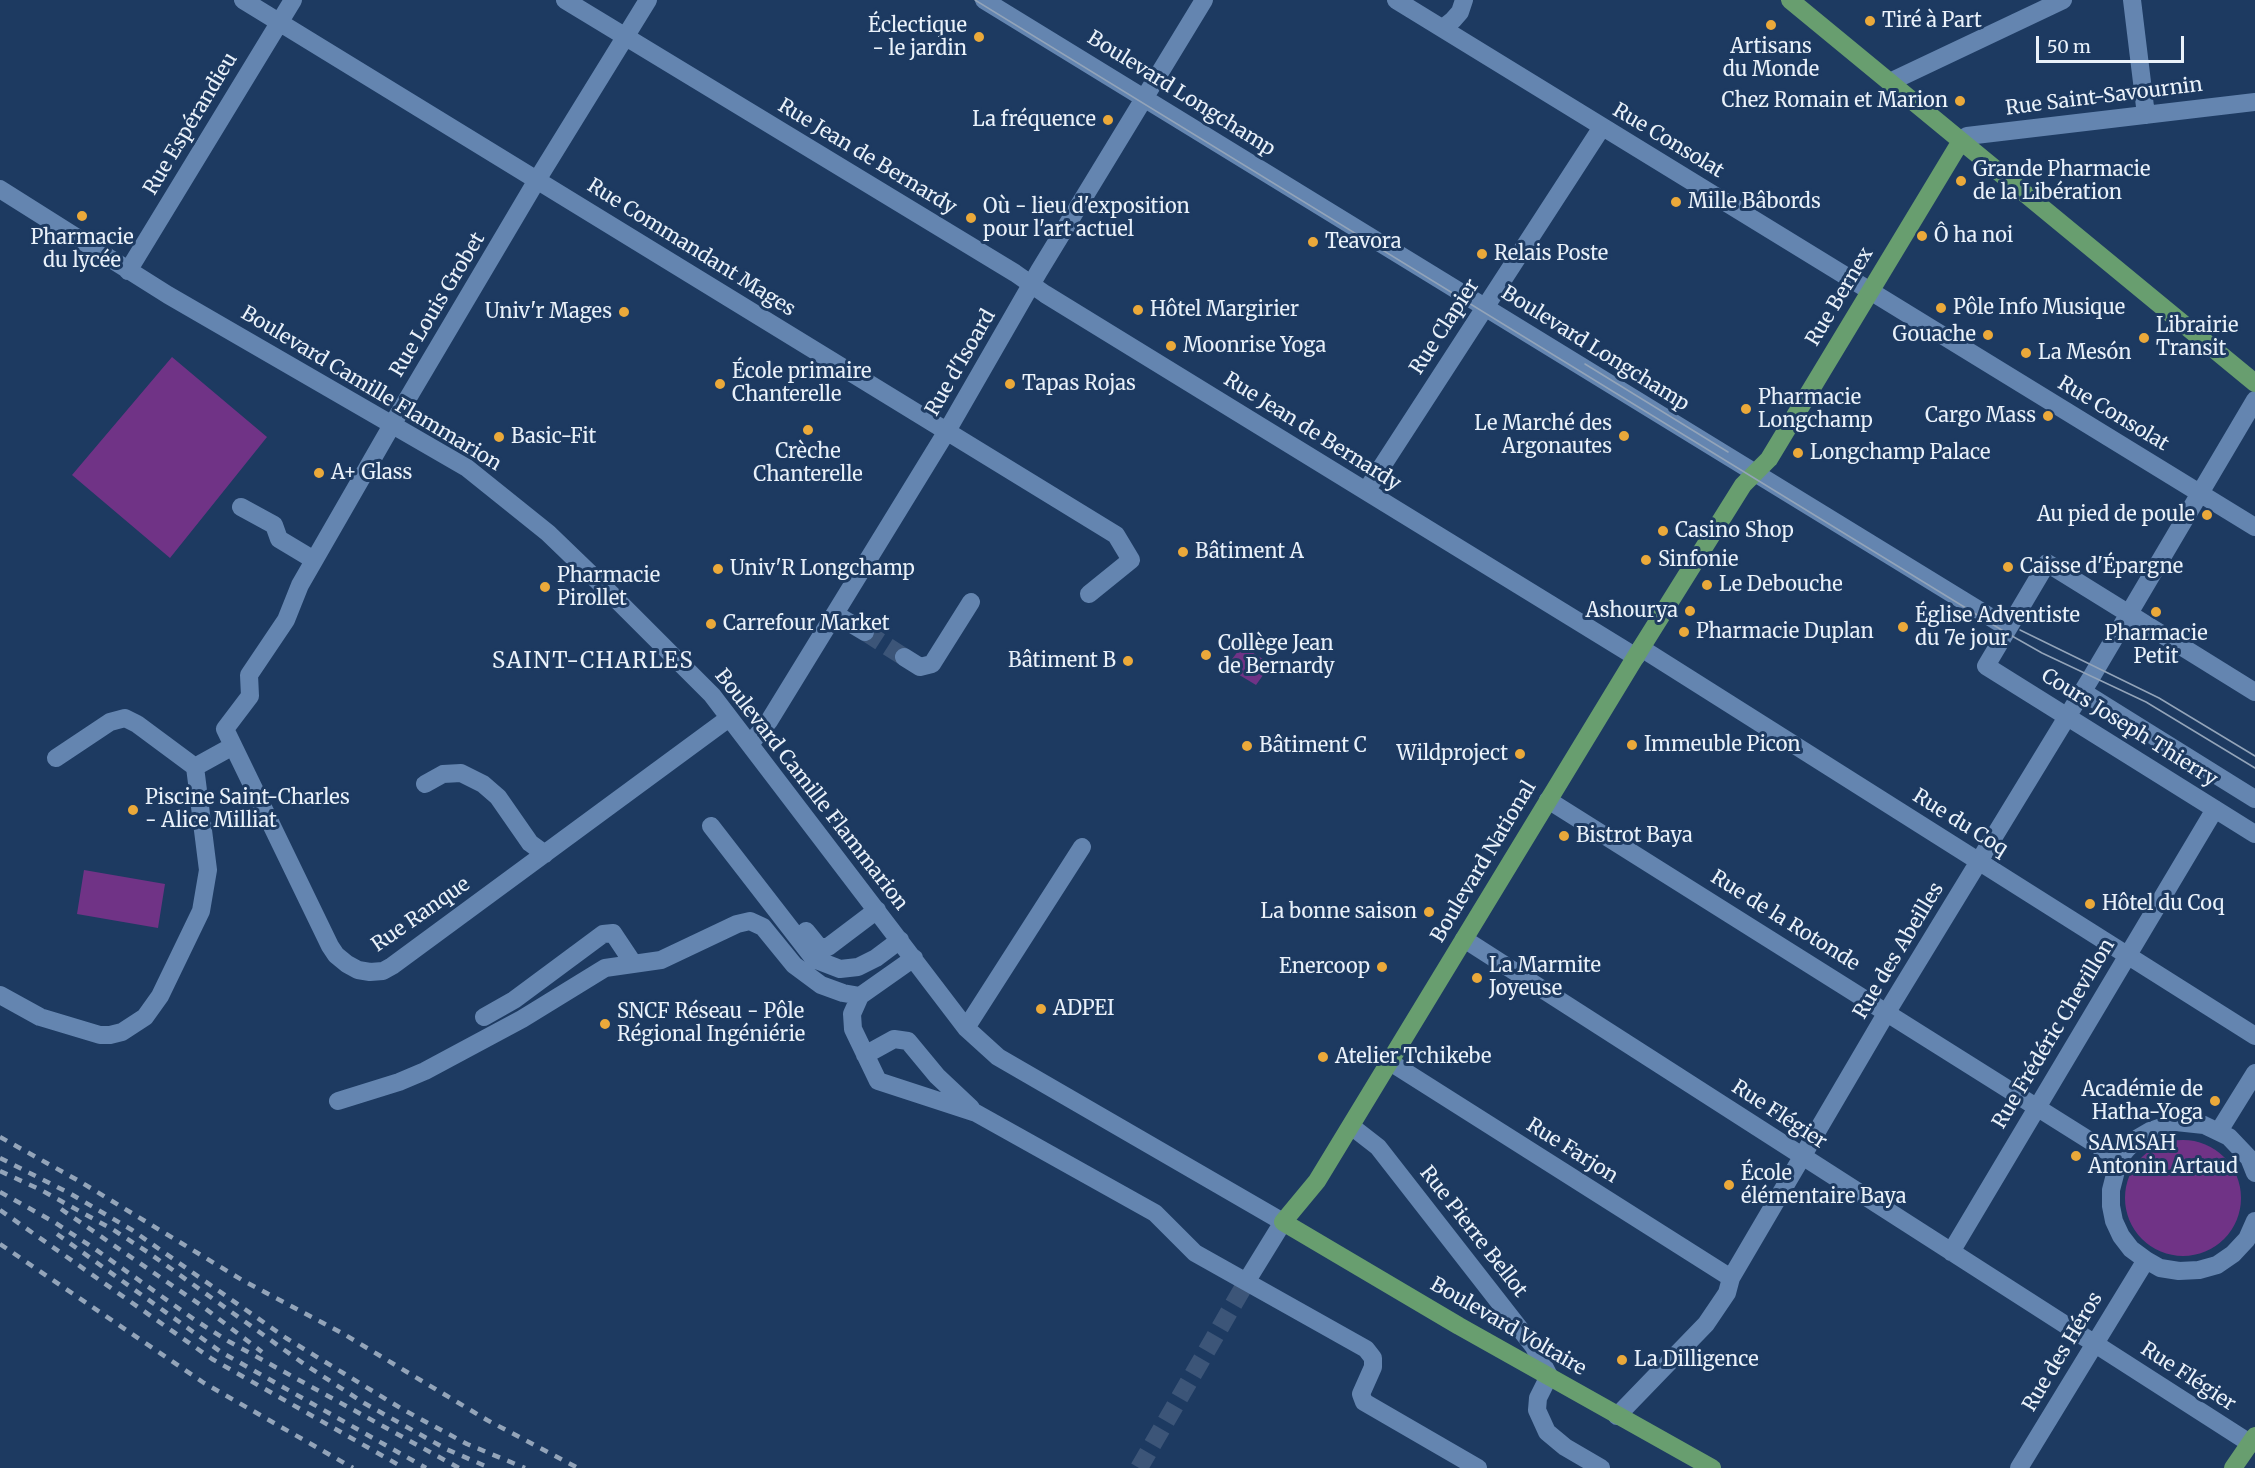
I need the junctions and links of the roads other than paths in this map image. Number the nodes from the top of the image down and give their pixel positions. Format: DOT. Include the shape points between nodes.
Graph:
graph roads {
  1 [pos="243,0"];
  2 [pos="293,0"];
  3 [pos="565,0"];
  4 [pos="648,0"];
  5 [pos="984,0"];
  6 [pos="1204,0"];
  7 [pos="1396,0"];
  8 [pos="1464,0"];
  9 [pos="1790,0"];
  10 [pos="2063,0"];
  11 [pos="2132,0"];
  12 [pos="279,22"];
  13 [pos="1443,28"];
  14 [pos="626,37"];
  15 [pos="1890,82"];
  16 [pos="1143,98"];
  17 [pos="2255,102"];
  18 [pos="2146,115"];
  19 [pos="1602,127"];
  20 [pos="1961,141"];
  21 [pos="537,180"];
  22 [pos="0,189"];
  23 [pos="128,271"];
  24 [pos="1031,285"];
  25 [pos="1870,291"];
  26 [pos="1485,307"];
  27 [pos="2255,383"];
  28 [pos="2255,400"];
  29 [pos="392,425"];
  30 [pos="947,431"];
  31 [pos="1754,473"];
  32 [pos="1366,491"];
  33 [pos="2200,493"];
  34 [pos="241,507"];
  35 [pos="2255,526"];
  36 [pos="314,560"];
  37 [pos="1089,594"];
  38 [pos="971,602"];
  39 [pos="2130,613"];
  40 [pos="835,614"];
  41 [pos="2003,625"];
  42 [pos="865,632"];
  43 [pos="1639,653"];
  44 [pos="904,657"];
  45 [pos="2083,692"];
  46 [pos="2255,692"];
  47 [pos="2068,717"];
  48 [pos="729,718"];
  49 [pos="229,737"];
  50 [pos="750,744"];
  51 [pos="56,758"];
  52 [pos="195,767"];
  53 [pos="425,784"];
  54 [pos="2255,799"];
  55 [pos="1548,800"];
  56 [pos="2215,809"];
  57 [pos="2255,834"];
  58 [pos="1082,847"];
  59 [pos="545,854"];
  60 [pos="1979,862"];
  61 [pos="877,910"];
  62 [pos="1464,939"];
  63 [pos="900,940"];
  64 [pos="2128,956"];
  65 [pos="914,958"];
  66 [pos="633,963"];
  67 [pos="0,995"];
  68 [pos="860,996"];
  69 [pos="1887,1012"];
  70 [pos="484,1017"];
  71 [pos="966,1028"];
  72 [pos="2255,1036"];
  73 [pos="865,1055"];
  74 [pos="1390,1062"];
  75 [pos="2255,1073"];
  76 [pos="338,1101"];
  77 [pos="2036,1107"];
  78 [pos="976,1113"];
  79 [pos="1351,1126"];
  80 [pos="2219,1131"];
  81 [pos="1803,1157"];
  82 [pos="2119,1159"];
  83 [pos="2255,1173"];
  84 [pos="2255,1221"];
  85 [pos="1283,1222"];
  86 [pos="2251,1241"];
  87 [pos="1951,1252"];
  88 [pos="2146,1260"];
  89 [pos="1251,1274"];
  90 [pos="1731,1278"];
  91 [pos="2095,1344"];
  92 [pos="1549,1376"];
  93 [pos="1617,1416"];
  94 [pos="2254,1442"];
  95 [pos="1478,1468"];
  96 [pos="1601,1468"];
  97 [pos="1712,1468"];
  98 [pos="2019,1468"];
  99 [pos="2233,1468"];
  1 -- 12 [label="street, Rue Commandant Mages"];
  2 -- 12 [label="street, Rue Espérandieu"];
  3 -- 14 [label="street, Rue Jean de Bernardy"];
  4 -- 14 [label="street, Rue Louis Grobet"];
  5 -- 16 [label="street, Boulevard Longchamp"];
  6 -- 16 [label="street, Rue d'Isoard"];
  7 -- 13 [label="street, Rue Consolat"];
  8 -- 13 [label="street" via="1454,20"];
  9 -- 15 [label="main road"];
  10 -- 15 [label="street"];
  11 -- 18 [label="street"];
  12 -- 21 [label="street, Rue Commandant Mages"];
  12 -- 23 [label="street, Rue Espérandieu"];
  13 -- 19 [label="street, Rue Consolat"];
  14 -- 21 [label="street, Rue Louis Grobet"];
  14 -- 24 [label="street, Rue Jean de Bernardy"];
  15 -- 20 [label="main road"];
  16 -- 24 [label="street, Rue d'Isoard"];
  16 -- 26 [label="street, Boulevard Longchamp"];
  17 -- 18 [label="street, Rue Saint-Savournin"];
  18 -- 20 [label="street, Rue Saint-Savournin" via="1967,136"];
  19 -- 25 [label="street, Rue Consolat"];
  19 -- 26 [label="street, Rue Clapier"];
  20 -- 25 [label="main road, Rue Bernex"];
  20 -- 27 [label="main road"];
  21 -- 29 [label="street, Rue Louis Grobet"];
  21 -- 30 [label="street, Rue Commandant Mages"];
  22 -- 23 [label="street, Boulevard Camille Flammarion"];
  23 -- 29 [label="street, Boulevard Camille Flammarion"];
  24 -- 30 [label="street, Rue d'Isoard"];
  24 -- 32 [label="street, Rue Jean de Bernardy"];
  25 -- 31 [label="main road, Rue Bernex" via="1768,459"];
  25 -- 33 [label="street, Rue Consolat"];
  26 -- 31 [label="street, Boulevard Longchamp"];
  26 -- 32 [label="street, Rue Clapier"];
  28 -- 33 [label="street, Rue des Abeilles"];
  29 -- 36 [label="street, Rue Louis Grobet"];
  29 -- 48 [label="street, Boulevard Camille Flammarion" via="467,468 548,533 712,695"];
  30 -- 37 [label="street, Rue Commandant Mages" via="1116,535 1131,560"];
  30 -- 40 [label="street, Rue d'Isoard"];
  31 -- 41 [label="street, Boulevard Longchamp"];
  31 -- 43 [label="main road, Boulevard National"];
  32 -- 43 [label="street, Rue Jean de Bernardy"];
  33 -- 35 [label="street, Rue Consolat"];
  33 -- 39 [label="street, Rue des Abeilles"];
  34 -- 36 [label="street" via="274,525 279,539"];
  36 -- 49 [label="street, Rue Louis Grobet" via="286,620 249,675 250,696"];
  38 -- 44 [label="street" via="933,664 920,667"];
  39 -- 41 [label="street, Cours Joseph Thierry" via="2047,563"];
  39 -- 45 [label="street, Rue des Abeilles"];
  39 -- 46 [label="street, Cours Joseph Thierry"];
  40 -- 42 [label="street"];
  40 -- 50 [label="street, Rue d'Isoard" via="769,721"];
  41 -- 47 [label="street, Cours Joseph Thierry" via="1986,666"];
  43 -- 55 [label="main road, Boulevard National"];
  43 -- 60 [label="street, Rue du Coq"];
  45 -- 47 [label="street, Rue des Abeilles"];
  45 -- 54 [label="street, Cours Joseph Thierry"];
  47 -- 56 [label="street, Cours Joseph Thierry"];
  47 -- 60 [label="street, Rue des Abeilles"];
  48 -- 50 [label="street, Boulevard Camille Flammarion"];
  48 -- 59 [label="street, Rue Ranque"];
  49 -- 52 [label="street"];
  49 -- 59 [label="street, Rue Ranque" via="330,946 358,970 383,971 392,966"];
  50 -- 61 [label="street, Boulevard Camille Flammarion"];
  51 -- 52 [label="street" via="110,722 124,718"];
  52 -- 67 [label="street" via="208,870 201,911 160,996 145,1017 122,1032 100,1035 40,1017"];
  53 -- 59 [label="street" via="443,774 461,773 483,784 498,797 530,843"];
  55 -- 62 [label="main road, Boulevard National"];
  55 -- 69 [label="street, Rue de la Rotonde"];
  56 -- 57 [label="street, Cours Joseph Thierry"];
  56 -- 64 [label="street, Rue Frédéric Chevillon"];
  58 -- 71 [label="street"];
  60 -- 64 [label="street, Rue du Coq"];
  60 -- 69 [label="street, Rue des Abeilles"];
  61 -- 63 [label="street, Boulevard Camille Flammarion"];
  61 -- 63 [label="street" via="828,947 819,947 715,822 814,959 840,969 858,968"];
  62 -- 74 [label="main road, Boulevard National"];
  62 -- 81 [label="street, Rue Flégier"];
  63 -- 65 [label="street, Boulevard Camille Flammarion"];
  64 -- 72 [label="street, Rue du Coq"];
  64 -- 77 [label="street, Rue Frédéric Chevillon"];
  65 -- 68 [label="street"];
  65 -- 71 [label="street, Boulevard Camille Flammarion"];
  66 -- 68 [label="street" via="661,960 750,921 762,927 794,964 821,985"];
  66 -- 70 [label="street" via="613,933 603,934 514,1000"];
  66 -- 76 [label="street" via="604,968 522,1019 425,1071"];
  68 -- 73 [label="street" via="852,1014 853,1029"];
  69 -- 77 [label="street, Rue de la Rotonde"];
  69 -- 81 [label="street, Rue des Abeilles"];
  71 -- 85 [label="street, Boulevard Camille Flammarion" via="998,1058"];
  73 -- 78 [label="street" via="878,1081"];
  73 -- 78 [label="street" via="894,1039 908,1041"];
  74 -- 79 [label="main road, Boulevard National"];
  74 -- 90 [label="street, Rue Farjon"];
  75 -- 80 [label="street"];
  77 -- 82 [label="street, Rue de la Rotonde"];
  77 -- 87 [label="street, Rue Frédéric Chevillon"];
  78 -- 95 [label="street" via="1155,1213 1195,1253 1366,1349 1373,1358 1373,1367 1361,1394 1364,1402"];
  79 -- 85 [label="main road, Boulevard National" via="1312,1189"];
  79 -- 92 [label="street, Rue Pierre Bellot" via="1386,1156 1534,1347"];
  80 -- 82 [label="street" via="2190,1122 2163,1125 2138,1138"];
  80 -- 83 [label="street" via="2240,1147"];
  81 -- 87 [label="street, Rue Flégier"];
  81 -- 90 [label="street, Rue des Abeilles"];
  82 -- 88 [label="street" via="2111,1190 2114,1221 2131,1249"];
  84 -- 86 [label="street"];
  85 -- 89 [label="street, Boulevard National"];
  85 -- 92 [label="main road, Boulevard Voltaire"];
  86 -- 88 [label="street" via="2217,1264 2199,1270 2160,1268"];
  87 -- 91 [label="street, Rue Flégier"];
  88 -- 91 [label="street, Rue des Héros"];
  90 -- 93 [label="street, Rue des Abeilles" via="1727,1293 1706,1324"];
  91 -- 94 [label="street, Rue Flégier"];
  91 -- 98 [label="street, Rue des Héros"];
  92 -- 93 [label="main road, Boulevard Voltaire"];
  92 -- 96 [label="street" via="1538,1398 1540,1422 1565,1447"];
  93 -- 97 [label="main road, Boulevard Voltaire"];
  94 -- 99 [label="main road"];
}
